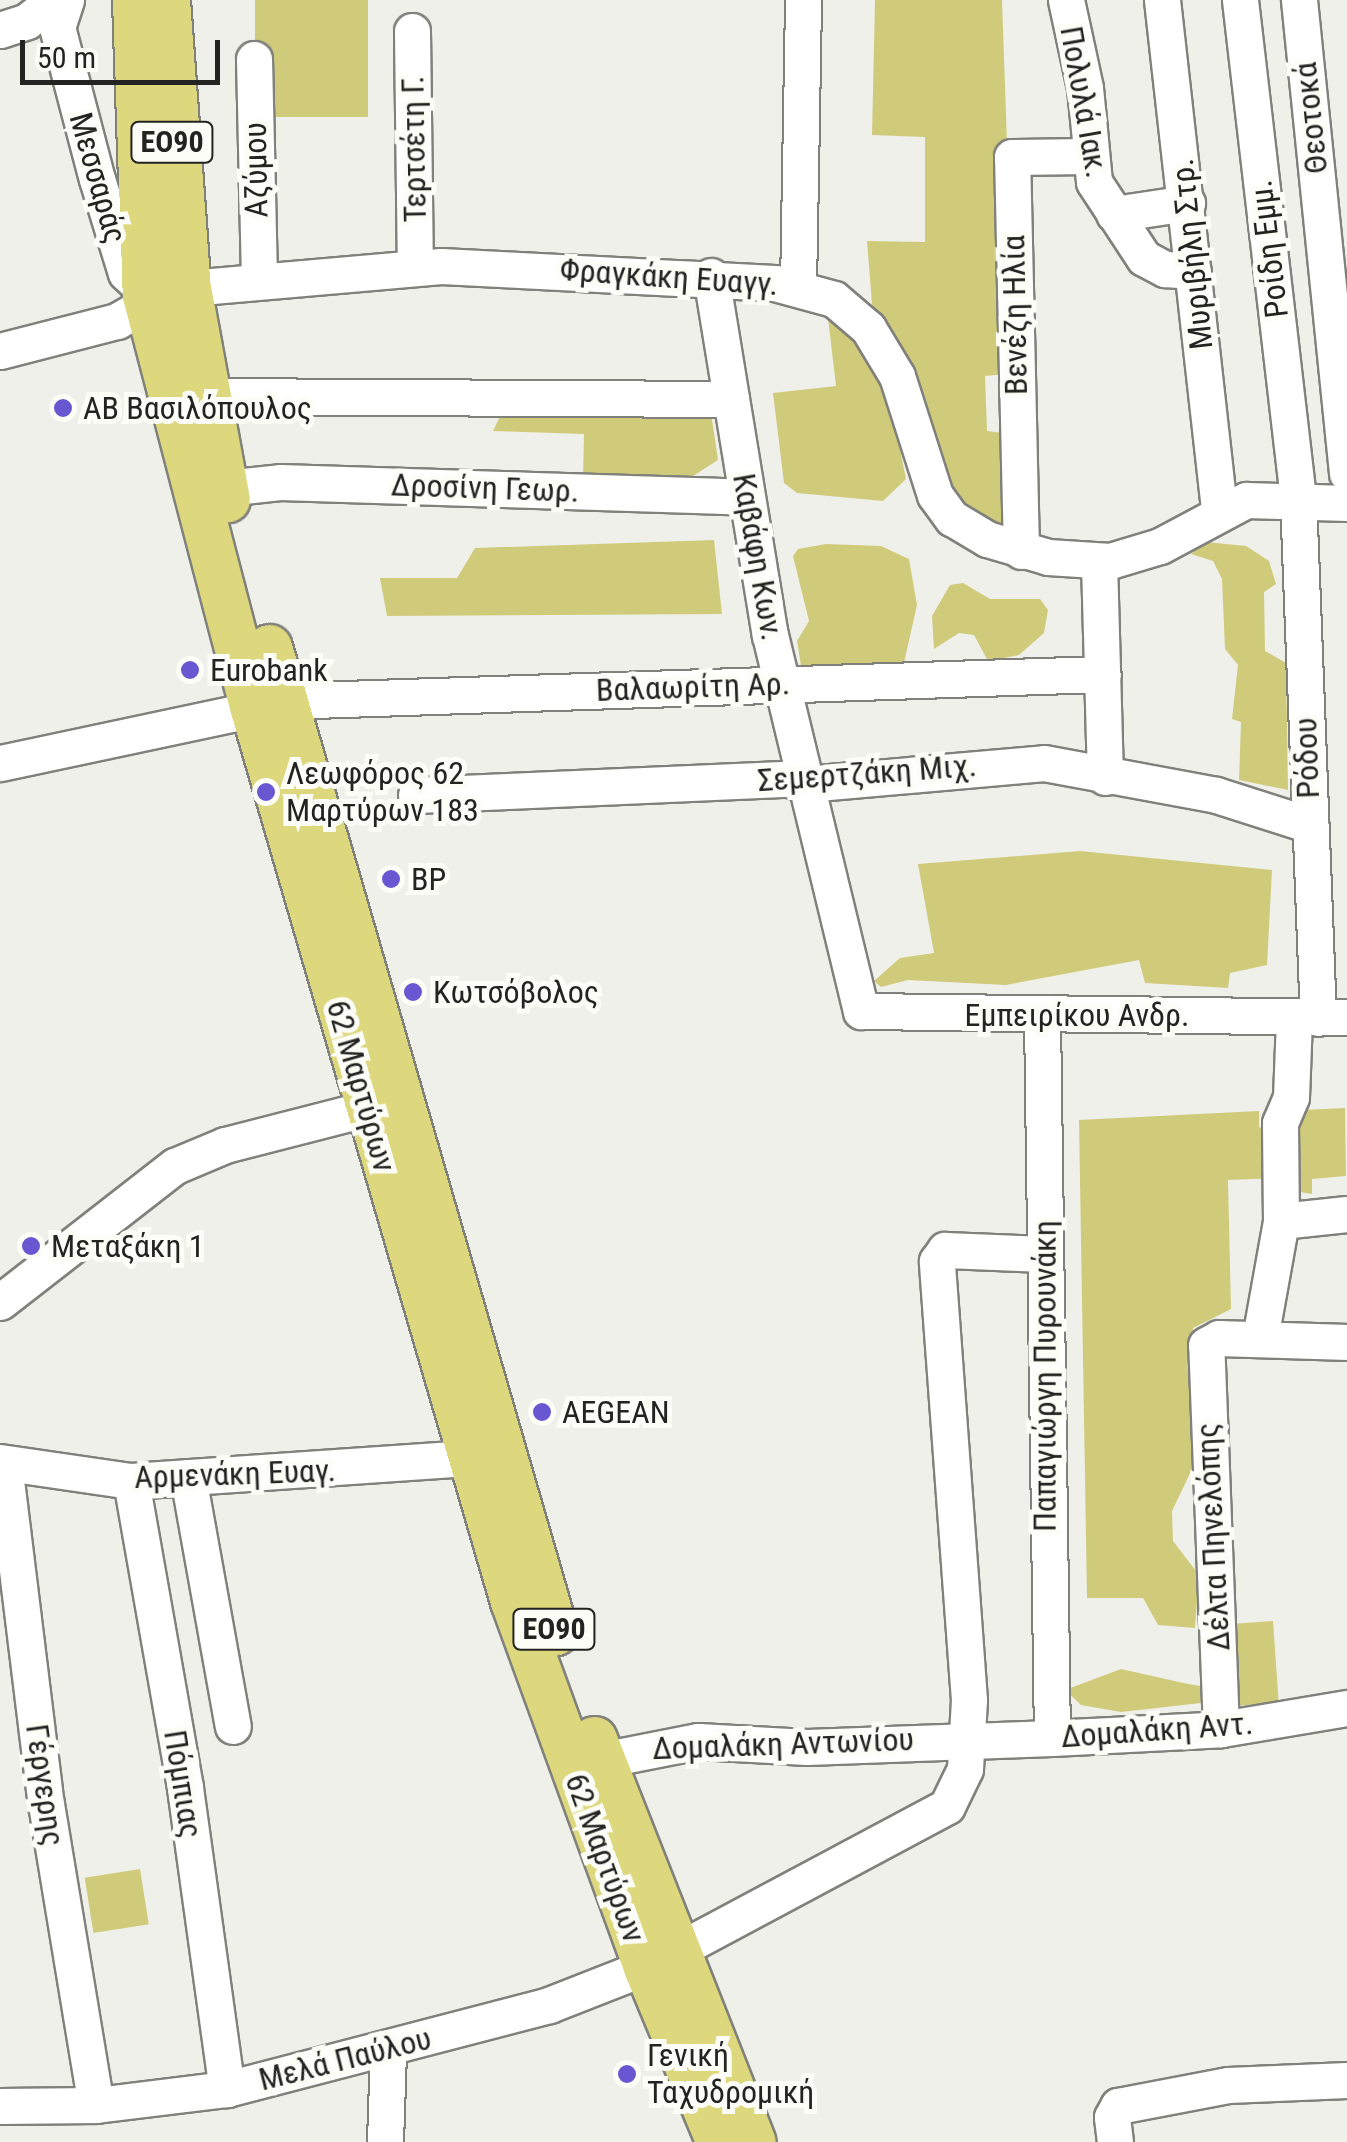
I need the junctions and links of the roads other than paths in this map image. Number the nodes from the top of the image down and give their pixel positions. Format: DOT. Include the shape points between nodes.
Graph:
graph roads {
  1 [pos="54,0"];
  2 [pos="66,0"];
  3 [pos="135,0"];
  4 [pos="166,0"];
  5 [pos="803,0"];
  6 [pos="1066,0"];
  7 [pos="1162,0"];
  8 [pos="1240,0"];
  9 [pos="1298,0"];
  10 [pos="0,30"];
  11 [pos="412,31"];
  12 [pos="254,59"];
  13 [pos="1089,156"];
  14 [pos="1187,203"];
  15 [pos="1114,214"];
  16 [pos="415,267"];
  17 [pos="1194,270"];
  18 [pos="711,276"];
  19 [pos="258,280"];
  20 [pos="798,288"];
  21 [pos="165,292"];
  22 [pos="0,352"];
  23 [pos="207,396"];
  24 [pos="731,399"];
  25 [pos="1347,474"];
  26 [pos="225,488"];
  27 [pos="746,497"];
  28 [pos="1298,498"];
  29 [pos="1347,503"];
  30 [pos="1219,509"];
  31 [pos="1020,551"];
  32 [pos="1099,562"];
  33 [pos="1103,674"];
  34 [pos="783,684"];
  35 [pos="268,705"];
  36 [pos="0,762"];
  37 [pos="1105,777"];
  38 [pos="806,784"];
  39 [pos="416,794"];
  40 [pos="1310,825"];
  41 [pos="1331,924"];
  42 [pos="861,1011"];
  43 [pos="1042,1014"];
  44 [pos="1320,1018"];
  45 [pos="384,1104"];
  46 [pos="1347,1214"];
  47 [pos="1281,1221"];
  48 [pos="1044,1254"];
  49 [pos="0,1302"];
  50 [pos="1260,1338"];
  51 [pos="1347,1342"];
  52 [pos="470,1458"];
  53 [pos="2,1463"];
  54 [pos="188,1478"];
  55 [pos="131,1481"];
  56 [pos="1347,1708"];
  57 [pos="233,1726"];
  58 [pos="1222,1728"];
  59 [pos="966,1736"];
  60 [pos="1052,1738"];
  61 [pos="602,1760"];
  62 [pos="662,1959"];
  63 [pos="388,2050"];
  64 [pos="1347,2080"];
  65 [pos="227,2088"];
  66 [pos="96,2104"];
  67 [pos="0,2106"];
  68 [pos="1115,2125"];
  69 [pos="385,2142"];
  70 [pos="719,2142"];
  71 [pos="753,2142"];
  1 -- 10 [label="street" via="27,22"];
  2 -- 21 [label="street, Μεσσαράς" via="57,27 126,273"];
  3 -- 21 [label="main road, 62 Μαρτύρων / ΕΟ90"];
  4 -- 21 [label="main road, 62 Μαρτύρων / ΕΟ90"];
  5 -- 20 [label="street"];
  6 -- 13 [label="street, Πολυλά Ιακ." via="1085,88"];
  7 -- 14 [label="street, Μυριβήλη Στρ."];
  8 -- 28 [label="street, Ροίδη Εμμ."];
  9 -- 25 [label="street, Θεοτοκά"];
  11 -- 16 [label="street, Τερτσέτη Γ."];
  12 -- 19 [label="street, Αζύμου"];
  13 -- 15 [label="street, Πολυλά Ιακ." via="1094,182"];
  13 -- 31 [label="street, Βενέζη Ηλία" via="1012,157"];
  14 -- 15 [label="street"];
  14 -- 17 [label="street, Μυριβήλη Στρ."];
  15 -- 17 [label="street, Πολυλά Ιακ." via="1156,267"];
  16 -- 18 [label="street, Φραγκάκη Ευαγγ."];
  16 -- 19 [label="street, Φραγκάκη Ευαγγ."];
  17 -- 30 [label="street, Μυριβήλη Στρ."];
  18 -- 20 [label="street, Φραγκάκη Ευαγγ."];
  18 -- 24 [label="street, Καβάφη Κων."];
  19 -- 21 [label="street, Φραγκάκη Ευαγγ."];
  20 -- 31 [label="street, Φραγκάκη Ευαγγ." via="846,306 878,340 947,513 976,535"];
  21 -- 22 [label="street, Φραγκάκη Ευαγγ." via="117,320"];
  21 -- 23 [label="main road, 62 Μαρτύρων / ΕΟ90"];
  21 -- 35 [label="main road, 62 Μαρτύρων / ΕΟ90"];
  23 -- 24 [label="street"];
  23 -- 26 [label="main road, 62 Μαρτύρων / ΕΟ90"];
  24 -- 27 [label="street, Καβάφη Κων."];
  26 -- 27 [label="street, Δροσίνη Γεωρ." via="280,482"];
  26 -- 35 [label="main road, 62 Μαρτύρων / ΕΟ90"];
  27 -- 34 [label="street, Καβάφη Κων."];
  28 -- 29 [label="street, Φραγκάκη Ευαγγ."];
  28 -- 30 [label="street, Φραγκάκη Ευαγγ." via="1246,500"];
  28 -- 40 [label="street, Ρόδου"];
  30 -- 32 [label="street, Φραγκάκη Ευαγγ." via="1160,546"];
  31 -- 32 [label="street, Φραγκάκη Ευαγγ."];
  32 -- 33 [label="street"];
  33 -- 34 [label="street, Βαλαωρίτη Αρ."];
  33 -- 37 [label="street"];
  34 -- 35 [label="street, Βαλαωρίτη Αρ."];
  34 -- 38 [label="street, Καβάφη Κων."];
  35 -- 36 [label="street, Βαλαωρίτη Αρ."];
  35 -- 45 [label="main road, 62 Μαρτύρων / ΕΟ90"];
  37 -- 38 [label="street, Σεμερτζάκη Μιχ." via="1031,763"];
  37 -- 40 [label="street, Σεμερτζάκη Μιχ." via="1216,795"];
  38 -- 39 [label="street, Σεμερτζάκη Μιχ." via="788,779"];
  38 -- 42 [label="street, Καβάφη Κων."];
  40 -- 41 [label="street, Ρόδου"];
  41 -- 44 [label="street, Ρόδου"];
  42 -- 43 [label="street, Εμπειρίκου Ανδρ."];
  43 -- 44 [label="street, Εμπειρίκου Ανδρ."];
  43 -- 48 [label="street, Παπαγιώργη Πυρουνάκη"];
  44 -- 47 [label="street" via="1280,1123"];
  45 -- 49 [label="street" via="226,1145 176,1166"];
  45 -- 52 [label="main road, 62 Μαρτύρων / ΕΟ90"];
  45 -- 61 [label="main road, 62 Μαρτύρων / ΕΟ90"];
  46 -- 47 [label="street"];
  47 -- 50 [label="street"];
  48 -- 59 [label="street, Μελά Παύλου" via="945,1250 937,1261 965,1629"];
  48 -- 60 [label="street, Παπαγιώργη Πυρουνάκη"];
  50 -- 51 [label="street"];
  50 -- 58 [label="street, Δέλτα Πηνελόπης" via="1218,1338 1206,1345"];
  52 -- 54 [label="street, Αρμενάκη Ευαγ."];
  52 -- 62 [label="main road, 62 Μαρτύρων / ΕΟ90" via="538,1673"];
  53 -- 55 [label="street, Αρμενάκη Ευαγ."];
  53 -- 66 [label="street, Γέργερης" via="46,1804"];
  54 -- 55 [label="street, Αρμενάκη Ευαγ."];
  54 -- 57 [label="street"];
  55 -- 65 [label="street, Πόμπιας" via="185,1788"];
  56 -- 58 [label="street, Δομαλάκη Αντ."];
  58 -- 60 [label="street, Δομαλάκη Αντ."];
  59 -- 60 [label="street, Δομαλάκη Αντ."];
  59 -- 61 [label="street, Δομαλάκη Αντωνίου" via="807,1747 698,1741"];
  59 -- 62 [label="street, Μελά Παύλου" via="960,1786 941,1811"];
  61 -- 62 [label="main road, 62 Μαρτύρων / ΕΟ90"];
  62 -- 63 [label="street, Μελά Παύλου" via="549,2006"];
  62 -- 70 [label="main road, 62 Μαρτύρων / ΕΟ90"];
  62 -- 71 [label="main road, 62 Μαρτύρων / ΕΟ90"];
  63 -- 65 [label="street, Μελά Παύλου"];
  63 -- 69 [label="street"];
  64 -- 68 [label="street" via="1228,2085"];
  65 -- 66 [label="street, Μελά Παύλου"];
  66 -- 67 [label="street, Μελά Παύλου"];
}
